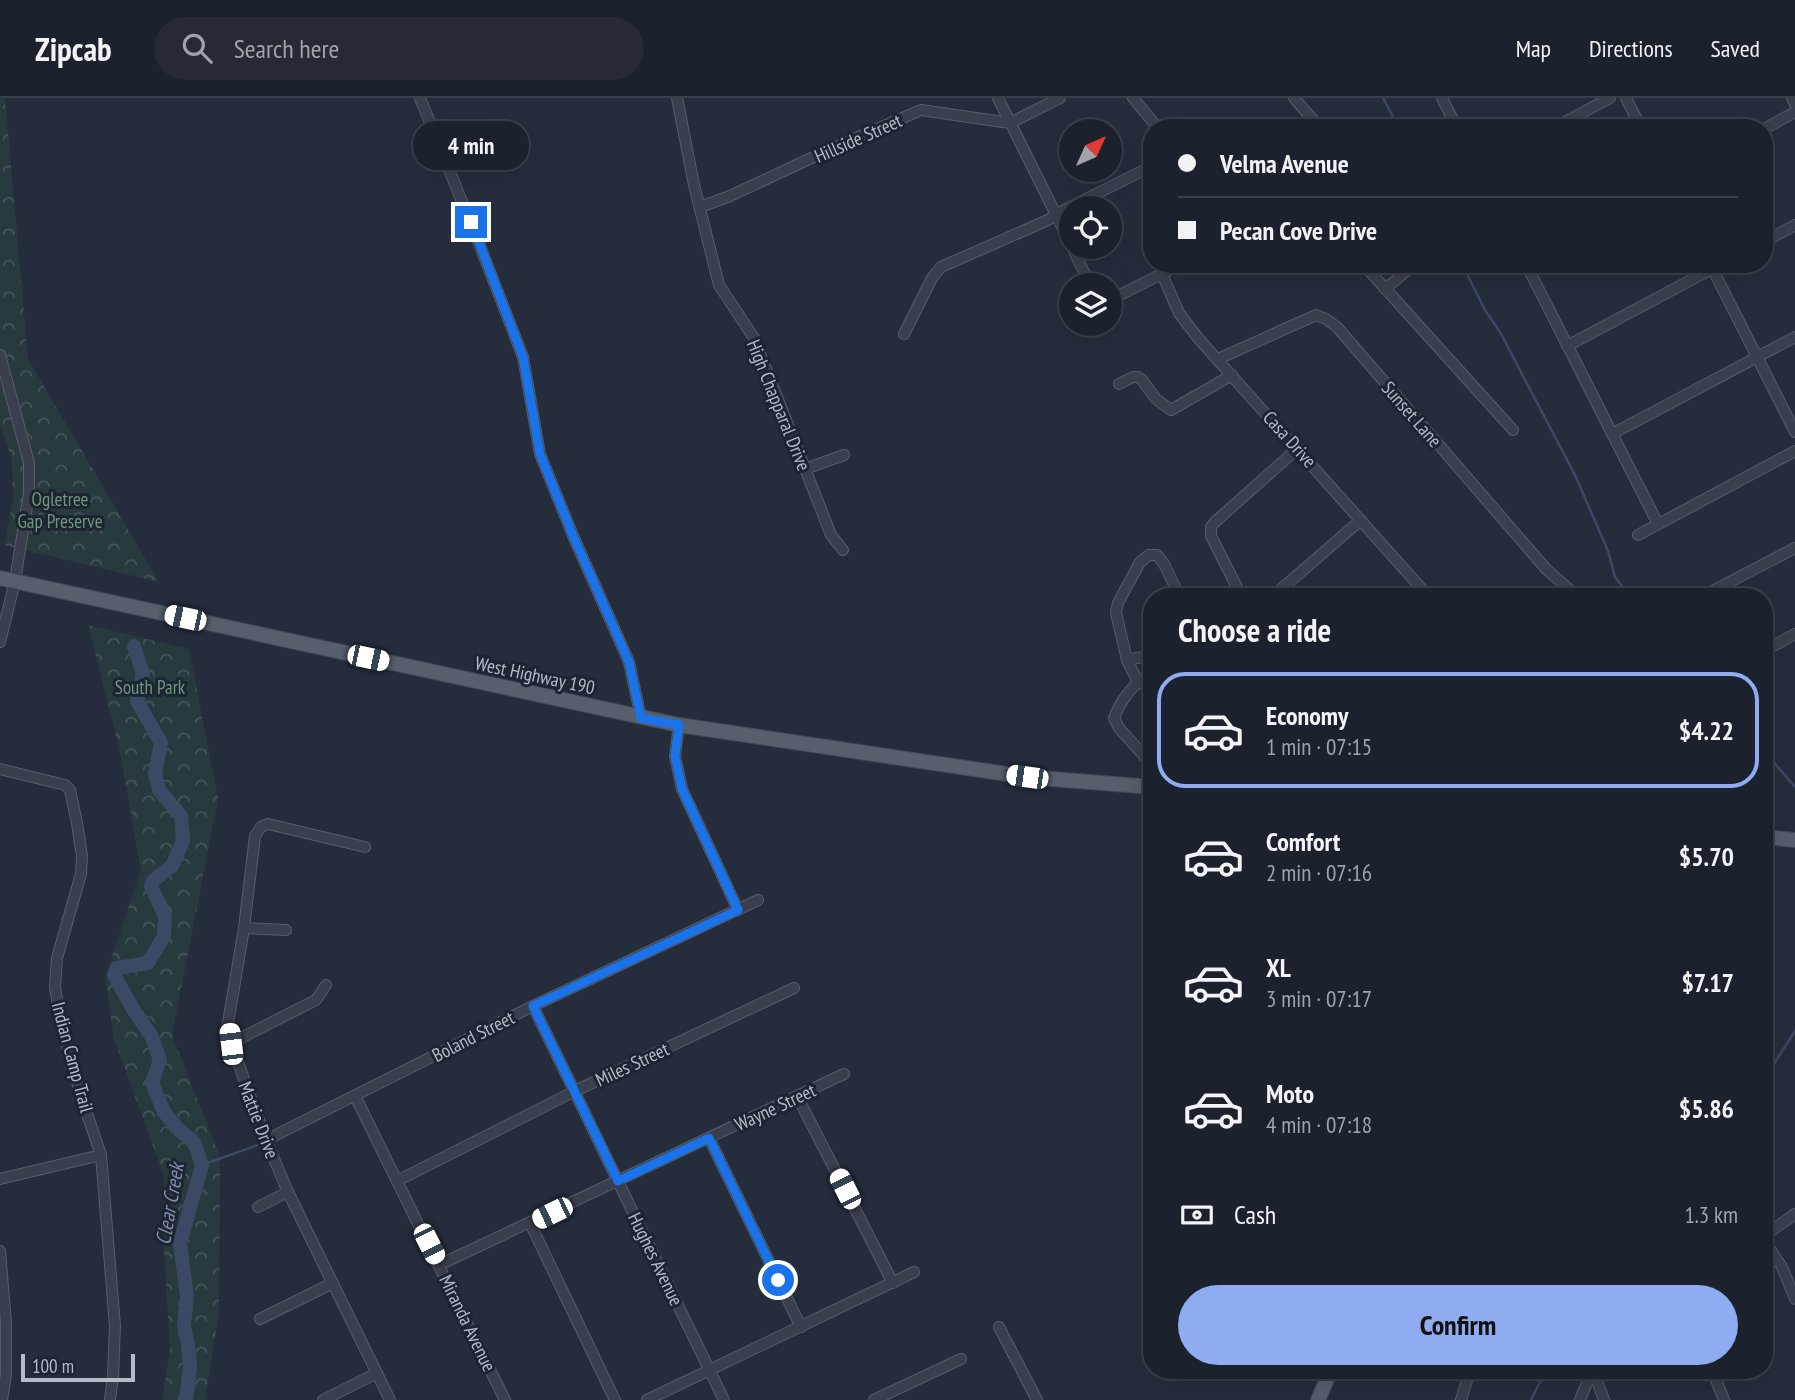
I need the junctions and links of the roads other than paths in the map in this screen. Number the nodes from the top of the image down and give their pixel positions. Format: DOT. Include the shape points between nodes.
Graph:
graph roads {
  1 [pos="420,98"];
  2 [pos="677,98"];
  3 [pos="998,98"];
  4 [pos="1060,98"];
  5 [pos="1133,98"];
  6 [pos="1294,98"];
  7 [pos="1442,98"];
  8 [pos="1610,98"];
  9 [pos="1626,98"];
  10 [pos="1792,98"];
  11 [pos="1795,104"];
  12 [pos="1795,113"];
  13 [pos="1150,119"];
  14 [pos="1312,119"];
  15 [pos="1452,119"];
  16 [pos="1571,119"];
  17 [pos="1636,119"];
  18 [pos="1010,123"];
  19 [pos="1773,124"];
  20 [pos="1143,171"];
  21 [pos="700,207"];
  22 [pos="1056,215"];
  23 [pos="1059,221"];
  24 [pos="1795,225"];
  25 [pos="1773,237"];
  26 [pos="1371,273"];
  27 [pos="1404,273"];
  28 [pos="1530,273"];
  29 [pos="1701,273"];
  30 [pos="1717,273"];
  31 [pos="1162,274"];
  32 [pos="1385,289"];
  33 [pos="1122,294"];
  34 [pos="904,334"];
  35 [pos="1795,337"];
  36 [pos="1567,346"];
  37 [pos="0,355"];
  38 [pos="1757,356"];
  39 [pos="1218,359"];
  40 [pos="1232,375"];
  41 [pos="1119,384"];
  42 [pos="1513,430"];
  43 [pos="1795,432"];
  44 [pos="1612,434"];
  45 [pos="1298,448"];
  46 [pos="1795,451"];
  47 [pos="844,455"];
  48 [pos="805,469"];
  49 [pos="1361,520"];
  50 [pos="1657,524"];
  51 [pos="1638,535"];
  52 [pos="1795,548"];
  53 [pos="843,550"];
  54 [pos="0,578"];
  55 [pos="15,581"];
  56 [pos="1176,588"];
  57 [pos="1237,588"];
  58 [pos="1282,588"];
  59 [pos="1421,588"];
  60 [pos="1568,588"];
  61 [pos="1718,588"];
  62 [pos="1795,634"];
  63 [pos="0,642"];
  64 [pos="1773,646"];
  65 [pos="1143,657"];
  66 [pos="1127,660"];
  67 [pos="1138,682"];
  68 [pos="1143,684"];
  69 [pos="641,718"];
  70 [pos="679,725"];
  71 [pos="1143,755"];
  72 [pos="0,768"];
  73 [pos="1143,786"];
  74 [pos="1773,838"];
  75 [pos="1795,840"];
  76 [pos="365,847"];
  77 [pos="758,900"];
  78 [pos="738,910"];
  79 [pos="244,928"];
  80 [pos="286,930"];
  81 [pos="326,985"];
  82 [pos="794,988"];
  83 [pos="533,1006"];
  84 [pos="231,1044"];
  85 [pos="844,1074"];
  86 [pos="575,1091"];
  87 [pos="355,1096"];
  88 [pos="797,1096"];
  89 [pos="709,1138"];
  90 [pos="266,1140"];
  91 [pos="101,1155"];
  92 [pos="0,1179"];
  93 [pos="397,1181"];
  94 [pos="618,1181"];
  95 [pos="288,1192"];
  96 [pos="258,1207"];
  97 [pos="1795,1214"];
  98 [pos="530,1223"];
  99 [pos="1773,1231"];
  100 [pos="0,1251"];
  101 [pos="1773,1252"];
  102 [pos="439,1265"];
  103 [pos="914,1272"];
  104 [pos="333,1283"];
  105 [pos="893,1283"];
  106 [pos="1795,1299"];
  107 [pos="260,1319"];
  108 [pos="802,1327"];
  109 [pos="999,1327"];
  110 [pos="961,1359"];
  111 [pos="710,1370"];
  112 [pos="377,1373"];
  113 [pos="1327,1379"];
  114 [pos="1467,1379"];
  115 [pos="1589,1379"];
  116 [pos="1597,1379"];
  117 [pos="1716,1379"];
  118 [pos="2,1400"];
  119 [pos="110,1400"];
  120 [pos="323,1400"];
  121 [pos="390,1400"];
  122 [pos="505,1400"];
  123 [pos="615,1400"];
  124 [pos="647,1400"];
  125 [pos="724,1400"];
  126 [pos="874,1400"];
  127 [pos="1037,1400"];
  128 [pos="1318,1400"];
  129 [pos="1461,1400"];
  130 [pos="1580,1400"];
  131 [pos="1604,1400"];
  132 [pos="1724,1400"];
  1 -- 69 [label="street" via="523,357 540,454 629,662"];
  2 -- 21 [label="street, High Chapparal Drive"];
  3 -- 18 [label="street"];
  4 -- 18 [label="street"];
  5 -- 13 [label="street"];
  6 -- 14 [label="street"];
  7 -- 15 [label="street"];
  8 -- 16 [label="street"];
  9 -- 17 [label="street"];
  10 -- 11 [label="street"];
  12 -- 19 [label="street"];
  18 -- 21 [label="street, Hillside Street" via="921,110"];
  18 -- 22 [label="street"];
  20 -- 22 [label="street"];
  21 -- 48 [label="street, High Chapparal Drive" via="719,285 754,338"];
  22 -- 23 [label="street"];
  22 -- 34 [label="street" via="941,267"];
  24 -- 25 [label="street"];
  26 -- 32 [label="street"];
  27 -- 32 [label="street"];
  28 -- 36 [label="street"];
  29 -- 36 [label="street"];
  30 -- 38 [label="street"];
  31 -- 33 [label="street"];
  31 -- 39 [label="street, Casa Drive" via="1179,313"];
  32 -- 42 [label="street"];
  35 -- 38 [label="street"];
  36 -- 44 [label="street"];
  37 -- 55 [label="street" via="29,463 29,493"];
  38 -- 43 [label="street"];
  38 -- 44 [label="street"];
  39 -- 40 [label="street, Casa Drive"];
  39 -- 60 [label="street, Sunset Lane" via="1316,315 1326,318 1546,569"];
  40 -- 41 [label="street" via="1171,410 1138,377"];
  40 -- 45 [label="street, Casa Drive"];
  44 -- 50 [label="street"];
  45 -- 49 [label="street, Casa Drive"];
  45 -- 57 [label="street" via="1211,527 1211,536"];
  46 -- 50 [label="street"];
  47 -- 48 [label="street"];
  48 -- 53 [label="street, High Chapparal Drive" via="831,535"];
  49 -- 58 [label="street"];
  49 -- 59 [label="street, Casa Drive"];
  50 -- 51 [label="street"];
  52 -- 61 [label="street"];
  54 -- 55 [label="main road, West Highway 190"];
  55 -- 63 [label="street"];
  55 -- 69 [label="main road, West Highway 190"];
  56 -- 66 [label="street" via="1157,555 1140,562 1116,613"];
  62 -- 64 [label="street"];
  65 -- 66 [label="street"];
  66 -- 67 [label="street"];
  67 -- 68 [label="street"];
  67 -- 71 [label="street" via="1114,718"];
  69 -- 70 [label="main road, West Highway 190"];
  70 -- 73 [label="main road, West Highway 190" via="1027,777"];
  70 -- 78 [label="street" via="675,756 682,789"];
  72 -- 91 [label="street, Indian Camp Trail" via="70,790 81,874 57,958 55,987 61,1025"];
  74 -- 75 [label="main road"];
  76 -- 79 [label="street, Mattie Drive" via="268,824 261,827 256,835"];
  77 -- 78 [label="street, Boland Street"];
  78 -- 83 [label="street, Boland Street"];
  79 -- 80 [label="street"];
  79 -- 84 [label="street, Mattie Drive" via="228,1023"];
  81 -- 84 [label="street" via="316,999"];
  82 -- 86 [label="street, Miles Street"];
  83 -- 86 [label="street, Hughes Avenue"];
  83 -- 87 [label="street, Boland Street"];
  84 -- 90 [label="street, Mattie Drive"];
  85 -- 88 [label="street, Wayne Street"];
  86 -- 93 [label="street, Miles Street"];
  86 -- 94 [label="street, Hughes Avenue"];
  87 -- 90 [label="street, Boland Street"];
  87 -- 93 [label="street, Miranda Avenue"];
  88 -- 89 [label="street, Wayne Street"];
  88 -- 105 [label="street"];
  89 -- 94 [label="street, Wayne Street"];
  89 -- 108 [label="street"];
  90 -- 95 [label="street, Mattie Drive"];
  91 -- 92 [label="street"];
  91 -- 119 [label="street, Indian Camp Trail" via="115,1326"];
  93 -- 102 [label="street, Miranda Avenue"];
  94 -- 98 [label="street, Wayne Street"];
  94 -- 111 [label="street, Hughes Avenue"];
  95 -- 96 [label="street"];
  95 -- 104 [label="street, Mattie Drive"];
  97 -- 99 [label="street"];
  98 -- 102 [label="street, Wayne Street"];
  98 -- 123 [label="street"];
  100 -- 118 [label="street" via="6,1323"];
  101 -- 106 [label="street"];
  102 -- 122 [label="street, Miranda Avenue"];
  103 -- 105 [label="street"];
  104 -- 107 [label="street"];
  104 -- 112 [label="street, Mattie Drive"];
  105 -- 108 [label="street"];
  108 -- 111 [label="street"];
  109 -- 127 [label="street"];
  110 -- 126 [label="street"];
  111 -- 124 [label="street"];
  111 -- 125 [label="street, Hughes Avenue"];
  112 -- 120 [label="street"];
  112 -- 121 [label="street, Mattie Drive"];
  113 -- 128 [label="main road"];
  114 -- 129 [label="street"];
  115 -- 130 [label="street"];
  116 -- 131 [label="street"];
  117 -- 132 [label="street"];
}
